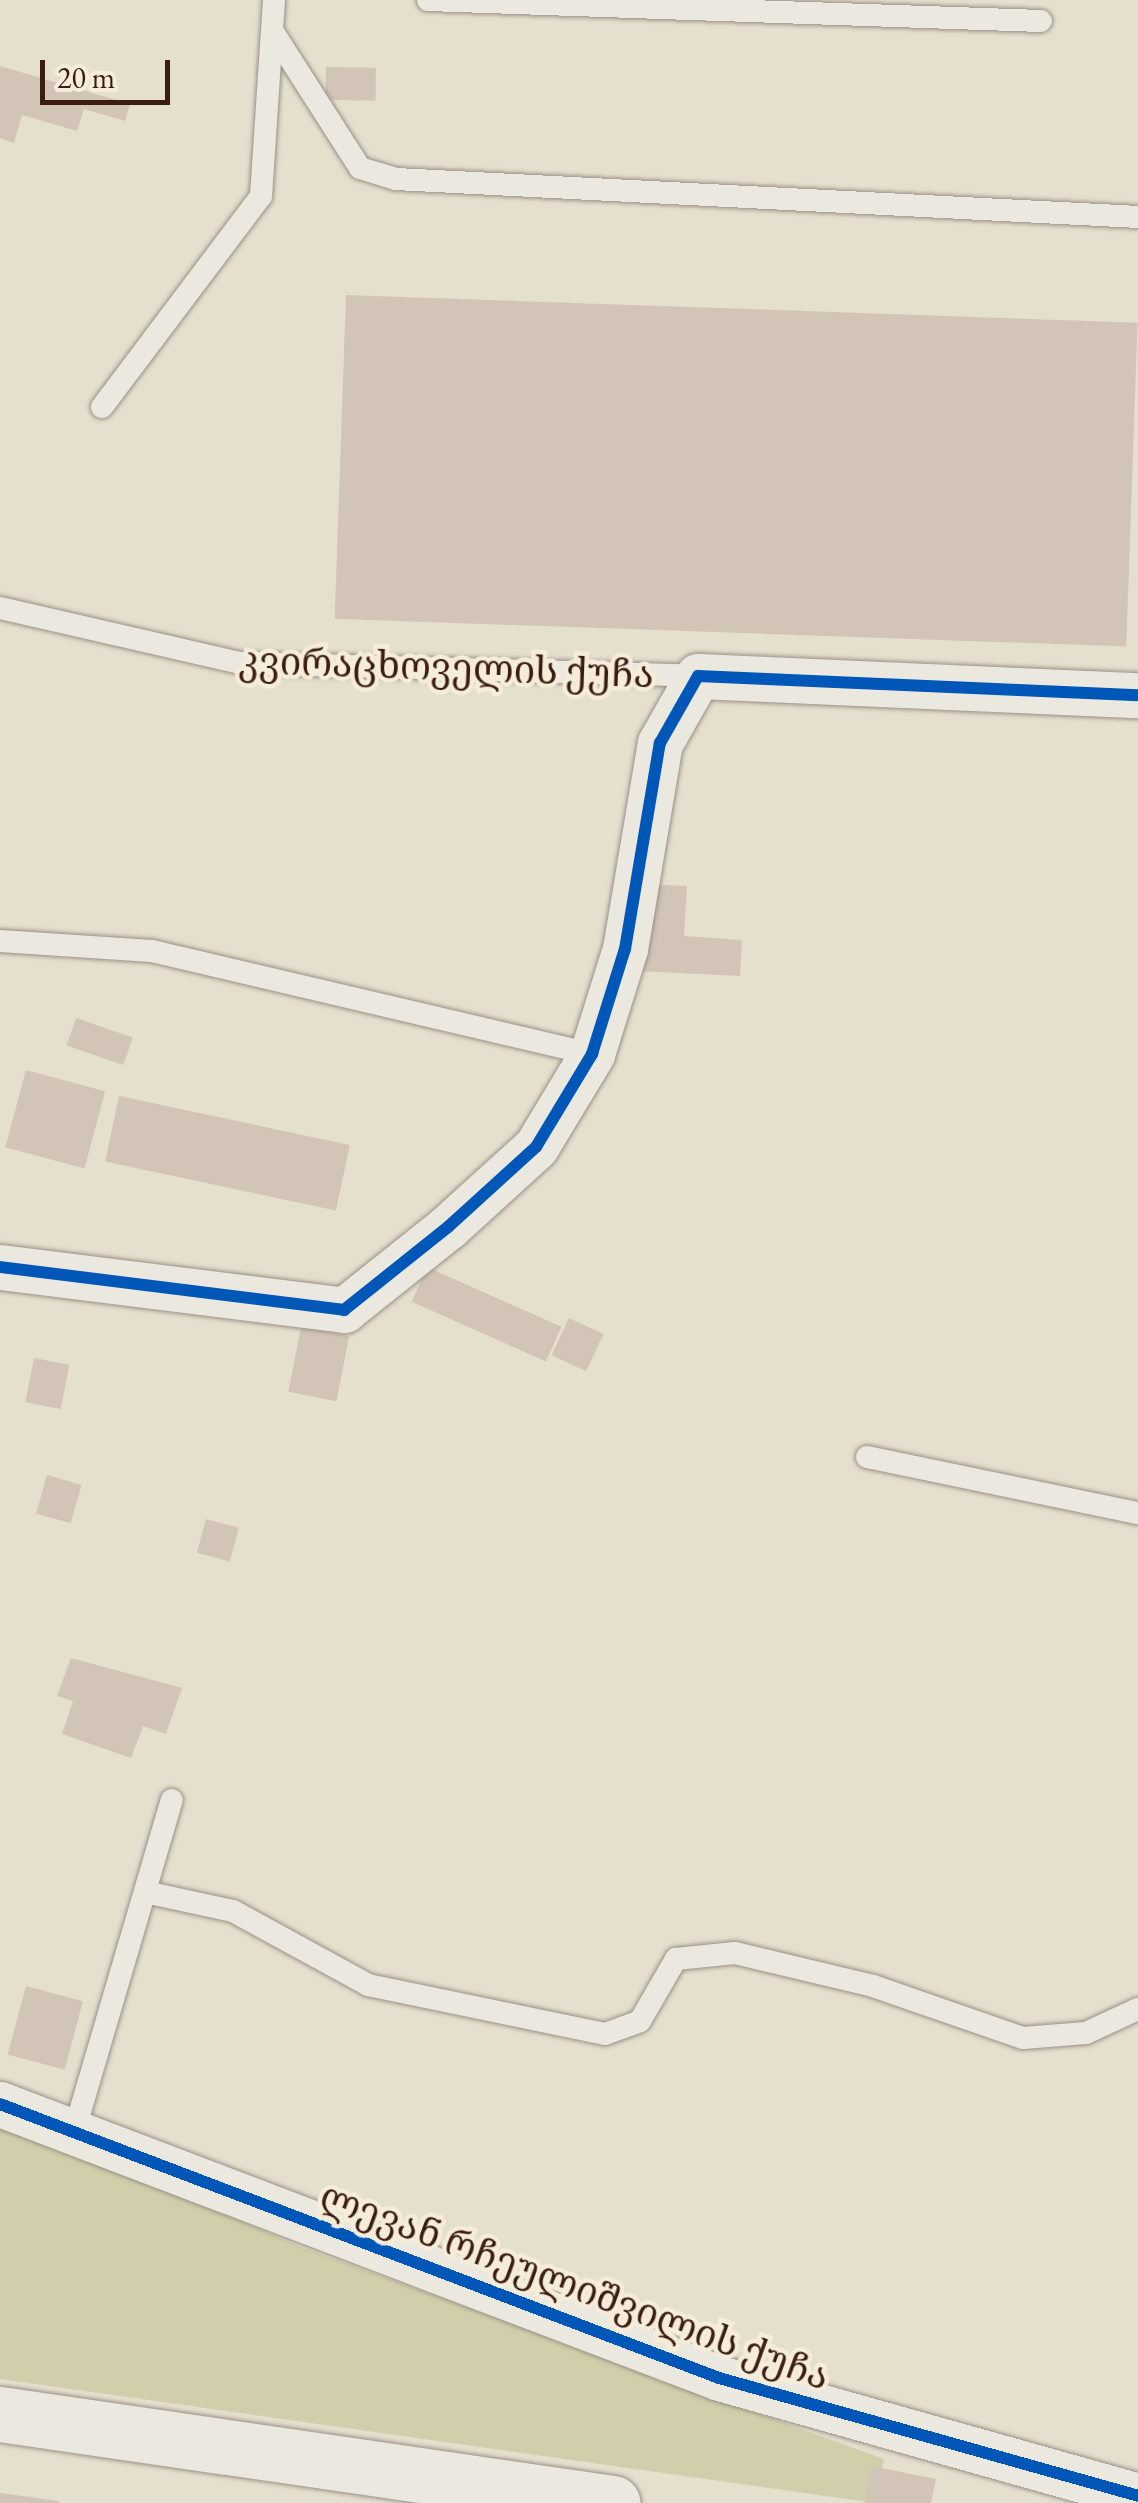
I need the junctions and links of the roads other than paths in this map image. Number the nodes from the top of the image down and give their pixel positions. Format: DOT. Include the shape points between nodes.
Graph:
graph roads {
  1 [pos="274,0"];
  2 [pos="428,0"];
  3 [pos="1041,22"];
  4 [pos="273,32"];
  5 [pos="1138,216"];
  6 [pos="102,407"];
  7 [pos="0,608"];
  8 [pos="698,676"];
  9 [pos="1138,695"];
  10 [pos="0,941"];
  11 [pos="592,1054"];
  12 [pos="0,1267"];
  13 [pos="868,1457"];
  14 [pos="1138,1513"];
  15 [pos="172,1800"];
  16 [pos="145,1892"];
  17 [pos="1138,2009"];
  18 [pos="0,2104"];
  19 [pos="74,2132"];
  20 [pos="0,2414"];
  21 [pos="1138,2496"];
  22 [pos="613,2503"];
  1 -- 4 [label="lane"];
  2 -- 3 [label="lane"];
  4 -- 5 [label="lane" via="360,168 396,179"];
  4 -- 6 [label="lane" via="261,196"];
  7 -- 8 [label="lane, კვირაცხოველის ქუჩა" via="241,664"];
  8 -- 9 [label="street, კვირაცხოველის ქუჩა"];
  8 -- 11 [label="street" via="660,742 625,949"];
  10 -- 11 [label="lane" via="152,951"];
  11 -- 12 [label="street" via="536,1147 344,1310"];
  13 -- 14 [label="lane"];
  15 -- 16 [label="lane"];
  16 -- 17 [label="lane" via="233,1911 368,1985 604,2034 640,2021 676,1959 734,1953 872,1986 1023,2038 1086,2034"];
  16 -- 19 [label="lane"];
  18 -- 19 [label="street, ლევან რჩეულიშვილის ქუჩა"];
  19 -- 21 [label="street, ლევან რჩეულიშვილის ქუჩა" via="719,2378"];
  20 -- 22 [label="street"];
}
